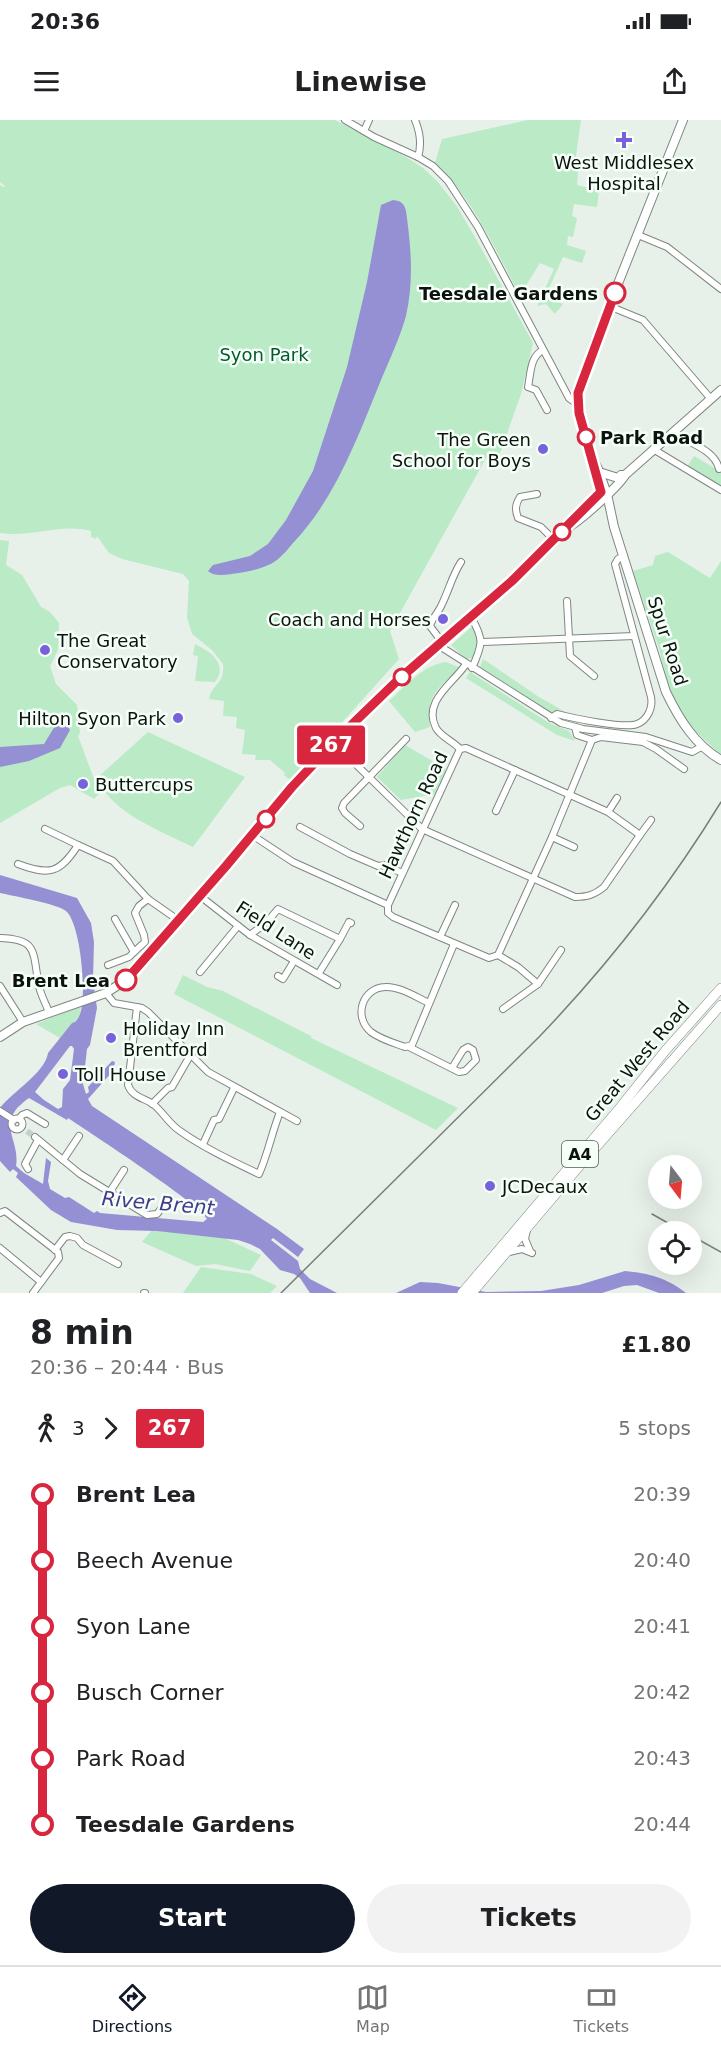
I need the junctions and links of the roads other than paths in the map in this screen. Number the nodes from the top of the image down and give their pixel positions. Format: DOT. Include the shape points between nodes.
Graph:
graph roads {
  1 [pos="345,120"];
  2 [pos="369,120"];
  3 [pos="415,120"];
  4 [pos="682,120"];
  5 [pos="364,131"];
  6 [pos="418,157"];
  7 [pos="638,235"];
  8 [pos="721,289"];
  9 [pos="609,306"];
  10 [pos="543,350"];
  11 [pos="721,390"];
  12 [pos="711,399"];
  13 [pos="577,404"];
  14 [pos="547,410"];
  15 [pos="673,432"];
  16 [pos="653,449"];
  17 [pos="597,469"];
  18 [pos="719,469"];
  19 [pos="622,478"];
  20 [pos="721,490"];
  21 [pos="604,493"];
  22 [pos="537,494"];
  23 [pos="611,512"];
  24 [pos="554,540"];
  25 [pos="624,556"];
  26 [pos="461,562"];
  27 [pos="567,601"];
  28 [pos="471,617"];
  29 [pos="634,636"];
  30 [pos="568,639"];
  31 [pos="482,642"];
  32 [pos="440,644"];
  33 [pos="466,664"];
  34 [pos="472,668"];
  35 [pos="594,675"];
  36 [pos="551,718"];
  37 [pos="575,727"];
  38 [pos="406,740"];
  39 [pos="592,740"];
  40 [pos="334,742"];
  41 [pos="703,746"];
  42 [pos="460,749"];
  43 [pos="721,760"];
  44 [pos="684,769"];
  45 [pos="515,770"];
  46 [pos="368,778"];
  47 [pos="570,795"];
  48 [pos="616,798"];
  49 [pos="496,811"];
  50 [pos="608,812"];
  51 [pos="651,820"];
  52 [pos="360,826"];
  53 [pos="300,827"];
  54 [pos="45,829"];
  55 [pos="422,829"];
  56 [pos="252,835"];
  57 [pos="640,835"];
  58 [pos="552,837"];
  59 [pos="78,845"];
  60 [pos="574,847"];
  61 [pos="18,864"];
  62 [pos="402,873"];
  63 [pos="532,878"];
  64 [pos="200,896"];
  65 [pos="148,899"];
  66 [pos="455,904"];
  67 [pos="388,905"];
  68 [pos="115,919"];
  69 [pos="178,920"];
  70 [pos="351,923"];
  71 [pos="238,926"];
  72 [pos="250,935"];
  73 [pos="440,937"];
  74 [pos="0,938"];
  75 [pos="340,939"];
  76 [pos="454,944"];
  77 [pos="561,950"];
  78 [pos="134,952"];
  79 [pos="498,955"];
  80 [pos="294,961"];
  81 [pos="108,965"];
  82 [pos="200,972"];
  83 [pos="319,973"];
  84 [pos="278,976"];
  85 [pos="538,984"];
  86 [pos="337,985"];
  87 [pos="0,986"];
  88 [pos="721,988"];
  89 [pos="107,992"];
  90 [pos="429,1003"];
  91 [pos="721,1005"];
  92 [pos="137,1007"];
  93 [pos="503,1009"];
  94 [pos="49,1012"];
  95 [pos="721,1016"];
  96 [pos="23,1022"];
  97 [pos="693,1036"];
  98 [pos="0,1038"];
  99 [pos="409,1047"];
  100 [pos="191,1054"];
  101 [pos="452,1068"];
  102 [pos="234,1088"];
  103 [pos="152,1104"];
  104 [pos="0,1111"];
  105 [pos="280,1112"];
  106 [pos="14,1119"];
  107 [pos="297,1121"];
  108 [pos="45,1124"];
  109 [pos="79,1136"];
  110 [pos="202,1144"];
  111 [pos="63,1160"];
  112 [pos="28,1169"];
  113 [pos="124,1170"];
  114 [pos="109,1193"];
  115 [pos="166,1201"];
  116 [pos="1,1212"];
  117 [pos="527,1229"];
  118 [pos="0,1248"];
  119 [pos="55,1250"];
  120 [pos="506,1254"];
  121 [pos="118,1264"];
  122 [pos="478,1281"];
  123 [pos="41,1282"];
  124 [pos="33,1293"];
  125 [pos="462,1293"];
  126 [pos="472,1293"];
  1 -- 5 [label="street"];
  2 -- 5 [label="street"];
  3 -- 6 [label="street" via="421,149"];
  4 -- 7 [label="main road"];
  5 -- 6 [label="street"];
  6 -- 10 [label="street" via="434,166 468,209"];
  7 -- 8 [label="street" via="667,247"];
  7 -- 9 [label="main road"];
  9 -- 12 [label="street" via="643,320"];
  9 -- 13 [label="main road" via="583,375"];
  10 -- 13 [label="street" via="569,398"];
  10 -- 14 [label="street" via="533,358 528,387 536,390"];
  11 -- 12 [label="main road"];
  12 -- 15 [label="main road"];
  13 -- 17 [label="main road, Spur Road"];
  15 -- 16 [label="main road"];
  15 -- 18 [label="street" via="718,462"];
  16 -- 19 [label="main road"];
  16 -- 20 [label="street"];
  17 -- 19 [label="main road"];
  17 -- 21 [label="main road, Spur Road"];
  19 -- 21 [label="main road"];
  19 -- 23 [label="main road"];
  21 -- 23 [label="main road, Spur Road"];
  21 -- 24 [label="main road"];
  22 -- 24 [label="street" via="520,497 515,511 518,518 541,527"];
  23 -- 25 [label="main road, Spur Road"];
  24 -- 28 [label="main road"];
  25 -- 29 [label="street" via="615,564"];
  25 -- 41 [label="main road, Spur Road" via="666,692 690,734"];
  26 -- 32 [label="street" via="430,626"];
  27 -- 30 [label="street"];
  28 -- 31 [label="street"];
  28 -- 32 [label="main road"];
  29 -- 30 [label="street"];
  29 -- 36 [label="street" via="652,704 645,718 631,725 557,714"];
  30 -- 31 [label="street"];
  30 -- 35 [label="street" via="570,656"];
  31 -- 34 [label="street"];
  32 -- 33 [label="street"];
  32 -- 40 [label="main road"];
  33 -- 34 [label="street"];
  33 -- 42 [label="street" via="440,693 433,716 443,737"];
  34 -- 36 [label="street"];
  36 -- 37 [label="street"];
  37 -- 39 [label="street" via="577,735"];
  37 -- 41 [label="street" via="646,736 692,752"];
  38 -- 46 [label="street"];
  39 -- 44 [label="street" via="601,737 643,742"];
  39 -- 47 [label="street"];
  40 -- 46 [label="street"];
  40 -- 56 [label="main road"];
  41 -- 43 [label="main road, Spur Road"];
  42 -- 45 [label="street, Hawthorn Road" via="466,748"];
  42 -- 55 [label="street, Hawthorn Road"];
  45 -- 47 [label="street, Hawthorn Road"];
  45 -- 49 [label="street"];
  46 -- 52 [label="street" via="342,808"];
  46 -- 55 [label="street"];
  47 -- 50 [label="street, Hawthorn Road"];
  47 -- 58 [label="street"];
  48 -- 50 [label="street"];
  50 -- 57 [label="street, Hawthorn Road"];
  51 -- 57 [label="street"];
  53 -- 62 [label="street" via="350,854"];
  54 -- 59 [label="street"];
  55 -- 62 [label="street, Hawthorn Road"];
  55 -- 63 [label="street"];
  56 -- 64 [label="main road"];
  56 -- 67 [label="street" via="293,862"];
  57 -- 63 [label="street" via="596,894 575,897"];
  58 -- 60 [label="street"];
  58 -- 63 [label="street"];
  59 -- 61 [label="street" via="69,858 52,870 37,871"];
  59 -- 65 [label="street" via="113,861"];
  62 -- 67 [label="street, Hawthorn Road"];
  63 -- 79 [label="street"];
  64 -- 69 [label="main road"];
  64 -- 71 [label="street, Field Lane"];
  65 -- 69 [label="street"];
  65 -- 78 [label="street" via="135,913 145,942"];
  66 -- 73 [label="street"];
  67 -- 73 [label="street" via="388,913 393,917"];
  68 -- 78 [label="street"];
  69 -- 89 [label="main road" via="126,980"];
  70 -- 75 [label="street"];
  71 -- 72 [label="street, Field Lane"];
  71 -- 82 [label="street"];
  72 -- 75 [label="street" via="278,909"];
  72 -- 80 [label="street, Field Lane"];
  73 -- 76 [label="street"];
  74 -- 94 [label="street" via="19,939 32,950 39,988"];
  75 -- 83 [label="street"];
  76 -- 79 [label="street" via="489,958"];
  76 -- 90 [label="street"];
  77 -- 85 [label="street"];
  78 -- 81 [label="street"];
  79 -- 85 [label="street"];
  80 -- 83 [label="street, Field Lane"];
  80 -- 84 [label="street" via="283,978"];
  83 -- 86 [label="street, Field Lane"];
  85 -- 93 [label="street"];
  87 -- 96 [label="street"];
  88 -- 122 [label="highway, Great West Road / A4"];
  89 -- 92 [label="street" via="114,1003"];
  89 -- 94 [label="main road"];
  90 -- 99 [label="street"];
  90 -- 99 [label="street" via="384,987 375,989 362,1002 364,1024 371,1032"];
  91 -- 97 [label="highway, Great West Road / A4"];
  92 -- 100 [label="street" via="148,1012"];
  92 -- 103 [label="street" via="128,1085"];
  94 -- 96 [label="main road"];
  95 -- 97 [label="highway"];
  96 -- 98 [label="main road"];
  97 -- 117 [label="highway, Great West Road / A4"];
  99 -- 101 [label="street"];
  100 -- 102 [label="street" via="208,1072"];
  100 -- 103 [label="street" via="172,1087"];
  102 -- 105 [label="street"];
  102 -- 110 [label="street"];
  103 -- 110 [label="street" via="178,1130"];
  104 -- 106 [label="street"];
  105 -- 107 [label="street"];
  105 -- 110 [label="street" via="259,1174"];
  106 -- 106 [label="street" via="23,1124 25,1129 13,1128"];
  106 -- 108 [label="street" via="27,1113"];
  109 -- 111 [label="street"];
  111 -- 112 [label="street" via="36,1139 25,1164"];
  111 -- 114 [label="street"];
  113 -- 114 [label="street"];
  114 -- 115 [label="street" via="147,1215 157,1214"];
  116 -- 119 [label="street"];
  117 -- 120 [label="highway, Great West Road / A4"];
  117 -- 120 [label="street" via="525,1242 532,1253 519,1249"];
  118 -- 123 [label="street"];
  119 -- 121 [label="street" via="70,1236"];
  119 -- 123 [label="street" via="59,1258"];
  120 -- 122 [label="highway, Great West Road / A4"];
  122 -- 125 [label="highway, Great West Road / A4"];
  122 -- 126 [label="highway, Great West Road / A4"];
  123 -- 124 [label="street"];
}
